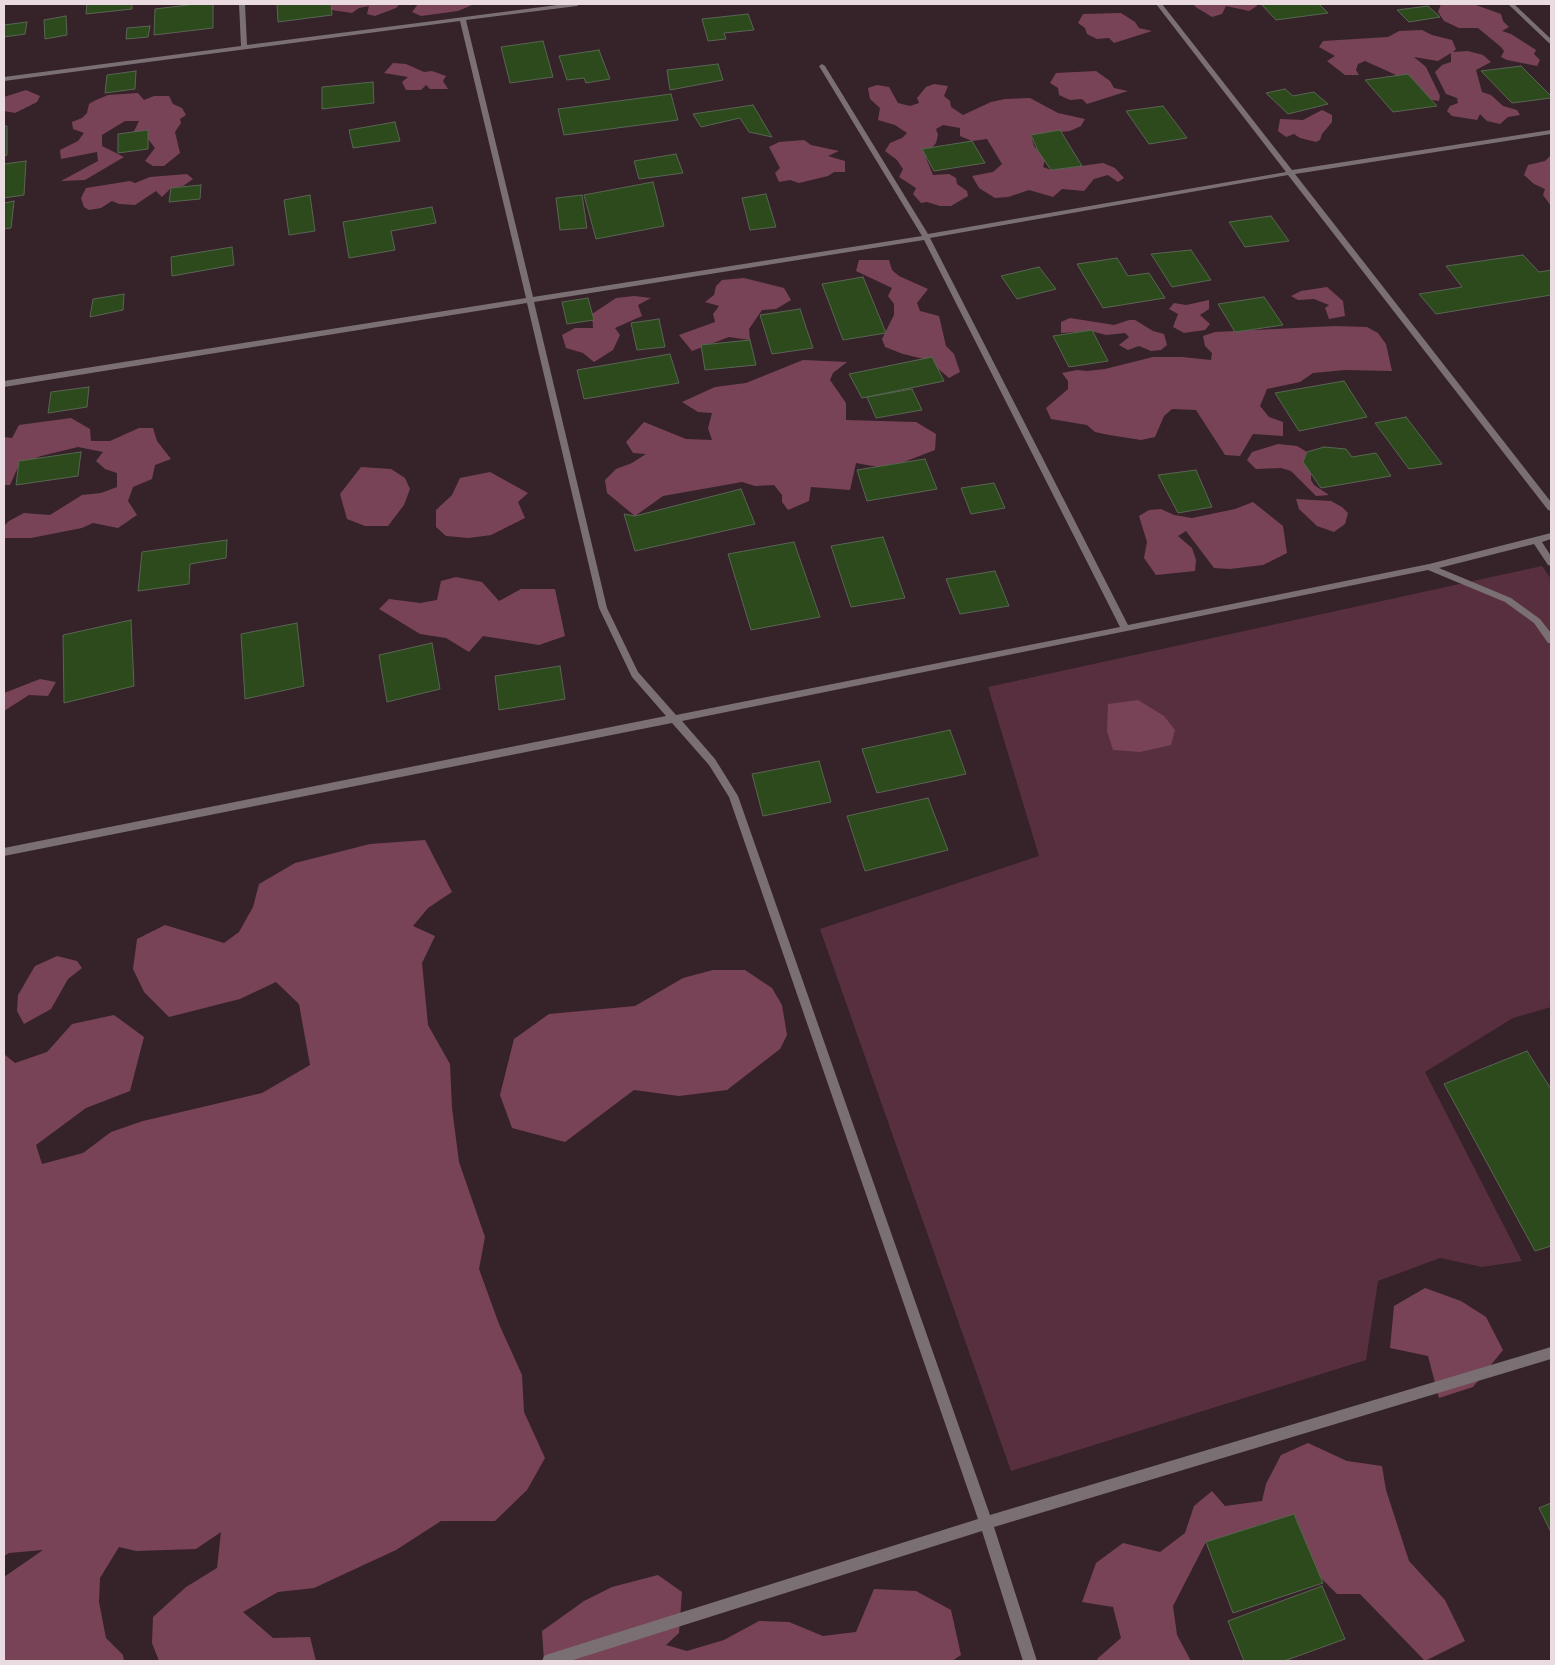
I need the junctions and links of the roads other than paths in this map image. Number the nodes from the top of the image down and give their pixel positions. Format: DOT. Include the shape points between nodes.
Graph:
graph roads {
  1 [pos="242,4"];
  2 [pos="577,4"];
  3 [pos="1159,4"];
  4 [pos="1511,4"];
  5 [pos="463,18"];
  6 [pos="1551,42"];
  7 [pos="244,47"];
  8 [pos="822,66"];
  9 [pos="4,79"];
  10 [pos="1551,132"];
  11 [pos="1289,172"];
  12 [pos="926,237"];
  13 [pos="530,299"];
  14 [pos="4,384"];
  15 [pos="1551,508"];
  16 [pos="1551,536"];
  17 [pos="1536,540"];
  18 [pos="1551,563"];
  19 [pos="1429,567"];
  20 [pos="1126,629"];
  21 [pos="1551,640"];
  22 [pos="675,719"];
  23 [pos="4,852"];
  24 [pos="1551,1353"];
  25 [pos="986,1523"];
  26 [pos="549,1661"];
  27 [pos="1030,1661"];
  1 -- 7 [label="street"];
  2 -- 5 [label="street"];
  3 -- 11 [label="street"];
  4 -- 6 [label="street"];
  5 -- 7 [label="street"];
  5 -- 13 [label="street"];
  7 -- 9 [label="street"];
  8 -- 12 [label="street"];
  10 -- 11 [label="street"];
  11 -- 12 [label="street"];
  11 -- 15 [label="street"];
  12 -- 13 [label="street"];
  12 -- 20 [label="street"];
  13 -- 14 [label="street"];
  13 -- 22 [label="street" via="603,608 635,674"];
  16 -- 17 [label="street"];
  17 -- 18 [label="street"];
  17 -- 19 [label="street"];
  19 -- 20 [label="street"];
  19 -- 21 [label="street" via="1508,600 1537,621"];
  20 -- 22 [label="street"];
  22 -- 23 [label="street"];
  22 -- 25 [label="street" via="712,762 733,796"];
  24 -- 25 [label="street"];
  25 -- 26 [label="street"];
  25 -- 27 [label="street"];
}
